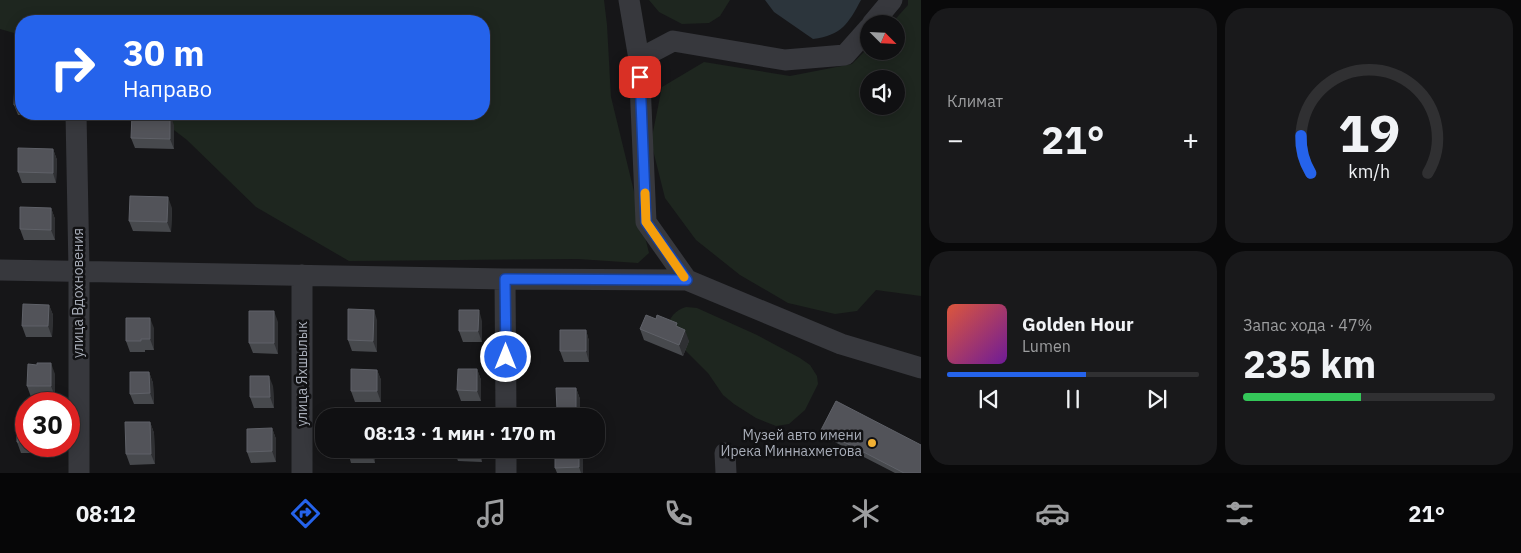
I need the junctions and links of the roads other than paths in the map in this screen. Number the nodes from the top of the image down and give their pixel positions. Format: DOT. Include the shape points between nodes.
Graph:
graph roads {
  1 [pos="629,0"];
  2 [pos="892,0"];
  3 [pos="880,15"];
  4 [pos="860,38"];
  5 [pos="639,59"];
  6 [pos="76,120"];
  7 [pos="0,270"];
  8 [pos="79,270"];
  9 [pos="302,275"];
  10 [pos="505,279"];
  11 [pos="687,280"];
  12 [pos="921,368"];
  13 [pos="506,408"];
  14 [pos="506,458"];
  15 [pos="78,473"];
  16 [pos="302,473"];
  17 [pos="506,473"];
  1 -- 5 [label="street"];
  2 -- 3 [label="street"];
  4 -- 5 [label="street" via="845,55 785,60 673,41"];
  5 -- 11 [label="street" via="646,222"];
  6 -- 8 [label="street, улица Вдохновения"];
  7 -- 8 [label="street"];
  8 -- 9 [label="street"];
  8 -- 15 [label="street, улица Вдохновения"];
  9 -- 10 [label="street"];
  9 -- 16 [label="street, улица Яхшылык"];
  10 -- 11 [label="street"];
  10 -- 13 [label="street"];
  11 -- 12 [label="street" via="841,344"];
  14 -- 17 [label="street"];
}
